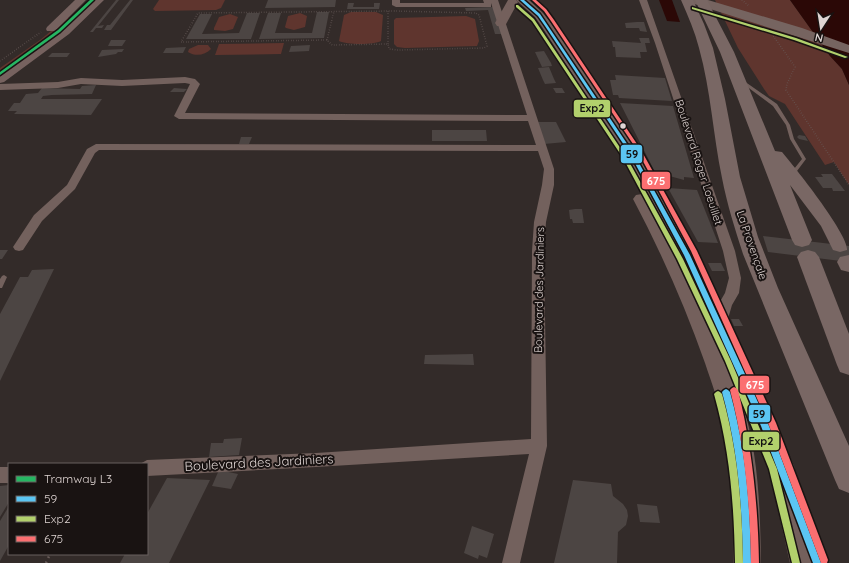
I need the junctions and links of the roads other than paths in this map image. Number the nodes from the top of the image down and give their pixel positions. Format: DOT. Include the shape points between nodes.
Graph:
graph roads {
  1 [pos="81,0"];
  2 [pos="98,0"];
  3 [pos="396,0"];
  4 [pos="487,0"];
  5 [pos="494,0"];
  6 [pos="643,0"];
  7 [pos="687,0"];
  8 [pos="695,0"];
  9 [pos="703,0"];
  10 [pos="515,1"];
  11 [pos="440,5"];
  12 [pos="501,23"];
  13 [pos="849,46"];
  14 [pos="849,49"];
  15 [pos="2,61"];
  16 [pos="738,78"];
  17 [pos="0,79"];
  18 [pos="0,87"];
  19 [pos="532,118"];
  20 [pos="762,138"];
  21 [pos="542,148"];
  22 [pos="791,175"];
  23 [pos="19,247"];
  24 [pos="846,257"];
  25 [pos="4,277"];
  26 [pos="0,286"];
  27 [pos="720,325"];
  28 [pos="849,365"];
  29 [pos="539,446"];
  30 [pos="781,466"];
  31 [pos="148,468"];
  32 [pos="849,480"];
  33 [pos="512,563"];
  34 [pos="747,563"];
  35 [pos="804,563"];
  36 [pos="817,563"];
  1 -- 15 [label="main road" via="49,31"];
  2 -- 17 [label="main road" via="66,32"];
  3 -- 11 [label="street" via="396,5"];
  4 -- 11 [label="street" via="488,5"];
  5 -- 12 [label="street, Boulevard des Jardiniers"];
  6 -- 27 [label="street, Boulevard Roger Loeuillet" via="729,251 735,278"];
  7 -- 32 [label="highway, La Provençale" via="707,50 730,173 760,273"];
  8 -- 14 [label="highway"];
  9 -- 13 [label="highway"];
  9 -- 16 [label="highway"];
  10 -- 12 [label="main road"];
  10 -- 27 [label="main road" via="540,15 632,154 666,214"];
  10 -- 34 [label="main road" via="620,158 654,220 701,323 737,427 744,485"];
  12 -- 19 [label="street, Boulevard des Jardiniers"];
  16 -- 20 [label="highway"];
  16 -- 22 [label="lane" via="775,105 788,125 792,139 804,159"];
  18 -- 19 [label="street" via="58,85 81,81 192,81 195,84 179,116"];
  19 -- 21 [label="street, Boulevard des Jardiniers"];
  20 -- 22 [label="highway"];
  20 -- 28 [label="highway"];
  21 -- 23 [label="street" via="96,147 90,151 71,187 38,218"];
  21 -- 29 [label="street, Boulevard des Jardiniers" via="550,177 540,222 538,251"];
  22 -- 24 [label="highway" via="830,224"];
  25 -- 26 [label="lane"];
  27 -- 30 [label="main road"];
  29 -- 31 [label="street, Boulevard des Jardiniers"];
  29 -- 33 [label="street, Boulevard des Jardiniers"];
  30 -- 35 [label="main road"];
  30 -- 36 [label="main road"];
}
